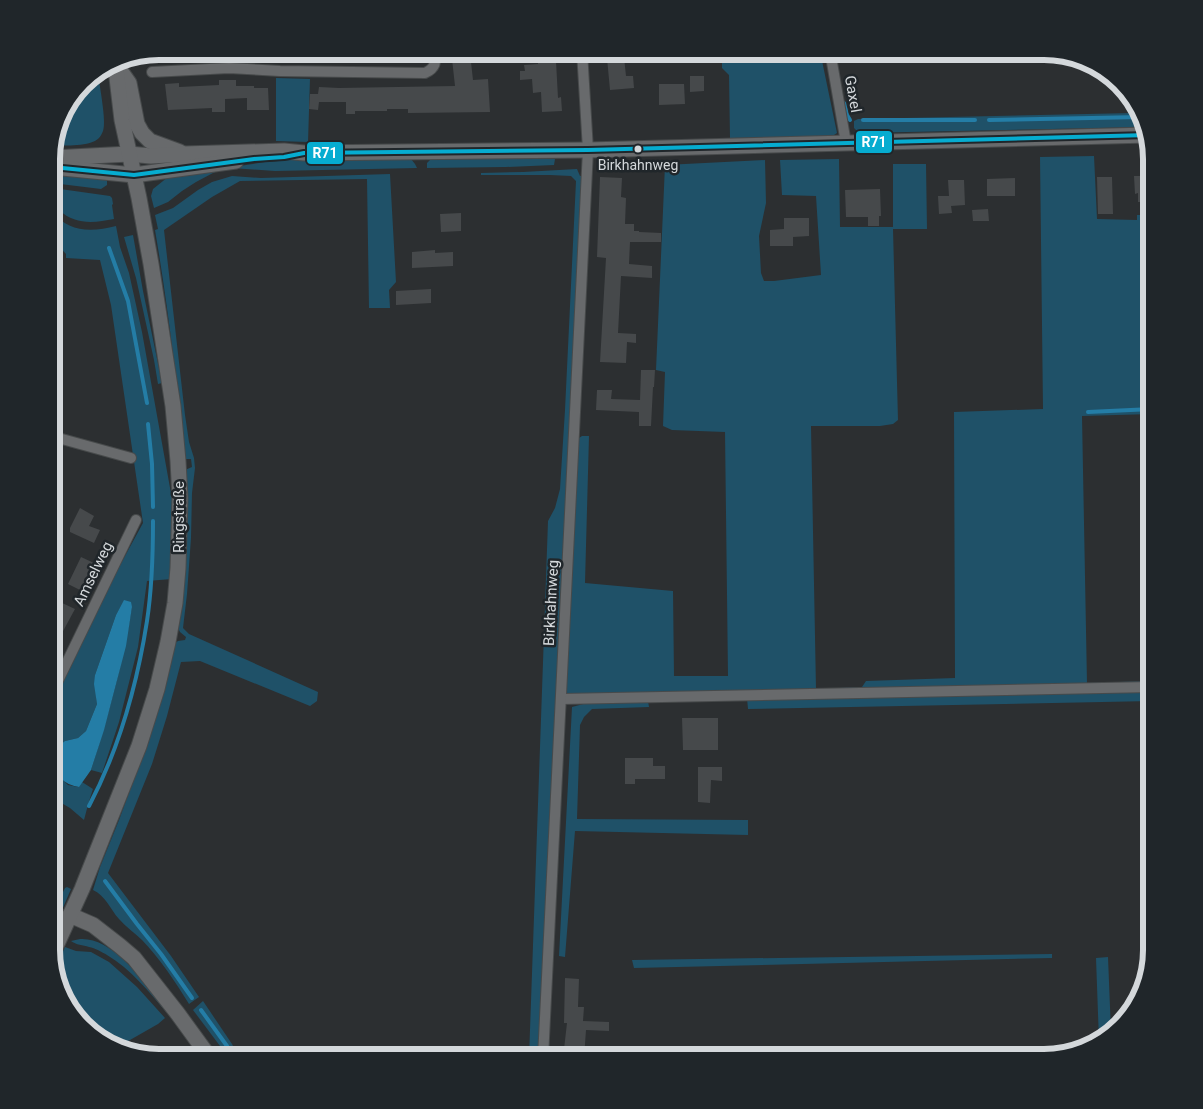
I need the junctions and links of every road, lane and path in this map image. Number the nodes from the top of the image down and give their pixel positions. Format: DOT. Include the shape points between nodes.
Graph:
graph roads {
  1 [pos="435,60"];
  2 [pos="583,60"];
  3 [pos="832,60"];
  4 [pos="119,68"];
  5 [pos="117,69"];
  6 [pos="152,72"];
  7 [pos="1140,135"];
  8 [pos="846,143"];
  9 [pos="588,150"];
  10 [pos="304,152"];
  11 [pos="129,154"];
  12 [pos="184,154"];
  13 [pos="60,158"];
  14 [pos="60,168"];
  15 [pos="134,175"];
  16 [pos="60,438"];
  17 [pos="131,458"];
  18 [pos="136,520"];
  19 [pos="60,678"];
  20 [pos="1143,687"];
  21 [pos="561,699"];
  22 [pos="70,915"];
  23 [pos="60,938"];
  24 [pos="203,1049"];
  25 [pos="543,1049"];
  1 -- 6 [label="street" via="432,70 425,73 229,68"];
  2 -- 9 [label="street, Birkhahnweg"];
  3 -- 8 [label="street, Gaxel"];
  4 -- 12 [label="street" via="129,83 137,124 142,133 150,141"];
  5 -- 11 [label="street, Ringstraße"];
  7 -- 8 [label="street"];
  8 -- 9 [label="street"];
  9 -- 10 [label="street"];
  9 -- 21 [label="street, Birkhahnweg"];
  10 -- 12 [label="street"];
  10 -- 15 [label="street"];
  11 -- 12 [label="street"];
  11 -- 13 [label="street"];
  11 -- 15 [label="street, Ringstraße"];
  14 -- 15 [label="street"];
  15 -- 22 [label="street, Ringstraße" via="173,406 180,498 175,603 168,642 139,746"];
  16 -- 17 [label="street"];
  18 -- 19 [label="street, Amselweg"];
  20 -- 21 [label="street"];
  21 -- 25 [label="street, Birkhahnweg"];
  22 -- 23 [label="street, Ringstraße"];
  22 -- 24 [label="street" via="93,925 134,958"];
}
